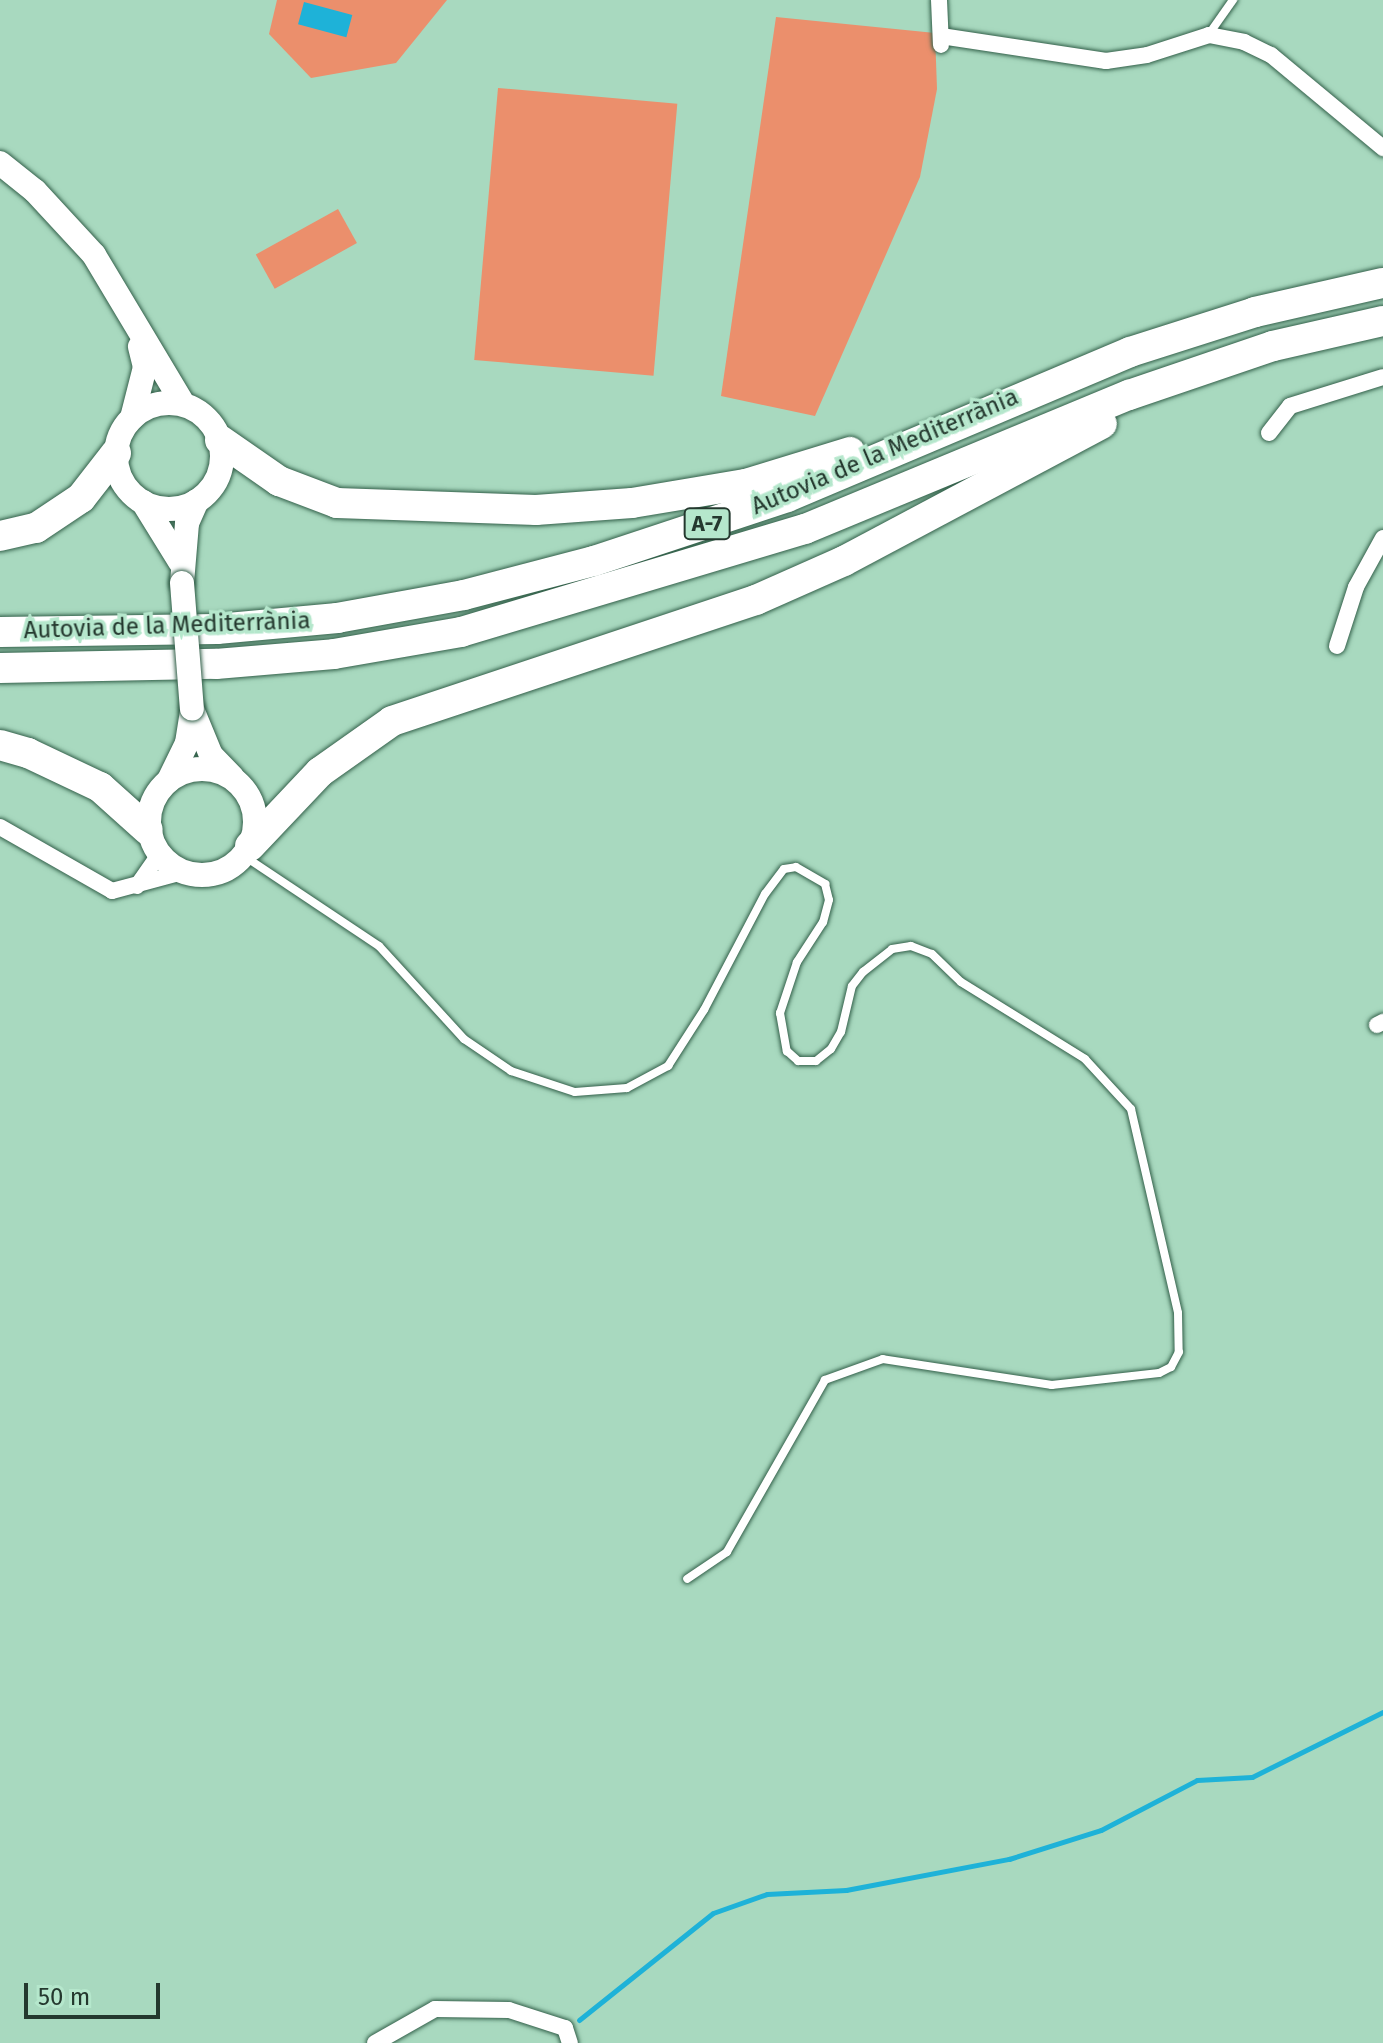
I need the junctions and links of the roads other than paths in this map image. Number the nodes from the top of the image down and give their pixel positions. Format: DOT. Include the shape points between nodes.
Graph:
graph roads {
  1 [pos="939,0"];
  2 [pos="1233,0"];
  3 [pos="1209,35"];
  4 [pos="1383,148"];
  5 [pos="0,163"];
  6 [pos="1383,283"];
  7 [pos="1383,321"];
  8 [pos="135,326"];
  9 [pos="1383,335"];
  10 [pos="1383,377"];
  11 [pos="182,402"];
  12 [pos="978,414"];
  13 [pos="132,418"];
  14 [pos="1269,433"];
  15 [pos="220,440"];
  16 [pos="116,453"];
  17 [pos="197,501"];
  18 [pos="143,502"];
  19 [pos="0,536"];
  20 [pos="1383,538"];
  21 [pos="181,573"];
  22 [pos="0,632"];
  23 [pos="1337,646"];
  24 [pos="0,668"];
  25 [pos="192,709"];
  26 [pos="0,745"];
  27 [pos="233,779"];
  28 [pos="169,780"];
  29 [pos="0,827"];
  30 [pos="154,842"];
  31 [pos="246,851"];
  32 [pos="183,872"];
  33 [pos="136,887"];
  34 [pos="687,1579"];
  35 [pos="375,2043"];
  36 [pos="570,2043"];
  1 -- 3 [label="street" via="941,41 1106,61 1147,55"];
  2 -- 3 [label="lane"];
  3 -- 4 [label="street" via="1244,42 1271,55"];
  5 -- 8 [label="main road" via="35,191 94,255"];
  6 -- 12 [label="highway, Autovia de la Mediterrània / A-7" via="1255,312 1130,352"];
  7 -- 24 [label="highway, Autovia de la Mediterrània / A-7" via="1273,346 1129,395 805,529 461,632 334,654 216,664"];
  8 -- 11 [label="main road"];
  8 -- 13 [label="main road" via="145,367"];
  9 -- 31 [label="highway" via="1277,361 1132,409 844,561 756,600 392,721 320,772"];
  10 -- 14 [label="street" via="1290,406"];
  11 -- 13 [label="main road" via="152,405"];
  11 -- 15 [label="main road" via="210,424"];
  12 -- 15 [label="highway" via="935,420 746,484 632,503 536,510 337,503 279,481"];
  12 -- 22 [label="highway, Autovia de la Mediterrània / A-7" via="787,497 594,561 464,595 337,618 217,629"];
  13 -- 16 [label="main road"];
  15 -- 17 [label="main road" via="218,475"];
  16 -- 18 [label="main road" via="118,472"];
  16 -- 19 [label="highway" via="81,498 36,528"];
  17 -- 18 [label="main road" via="179,508"];
  17 -- 21 [label="main road"];
  18 -- 21 [label="main road"];
  20 -- 23 [label="street" via="1356,587"];
  21 -- 25 [label="main road, bridge"];
  25 -- 27 [label="main road" via="211,755"];
  25 -- 28 [label="main road" via="187,743"];
  26 -- 30 [label="highway" via="100,787"];
  27 -- 28 [label="main road" via="201,769"];
  27 -- 31 [label="main road" via="254,809"];
  28 -- 30 [label="main road" via="156,794"];
  29 -- 33 [label="street" via="112,891"];
  30 -- 32 [label="main road"];
  30 -- 33 [label="street"];
  31 -- 32 [label="main road" via="216,874"];
  31 -- 34 [label="lane" via="379,946 464,1039 511,1071 575,1092 627,1088 668,1066 765,894 784,869 796,867 825,884 829,900 823,922 797,962 780,1013 787,1051 798,1061 816,1061 831,1049 841,1032 852,986 863,972 892,949 911,946 932,954 961,982 1085,1059 1131,1109 1178,1313 1179,1352 1171,1367 1159,1373 1052,1385 883,1359 825,1380 727,1552"];
  32 -- 33 [label="street"];
  35 -- 36 [label="street" via="435,2009 509,2010 565,2028"];
}
